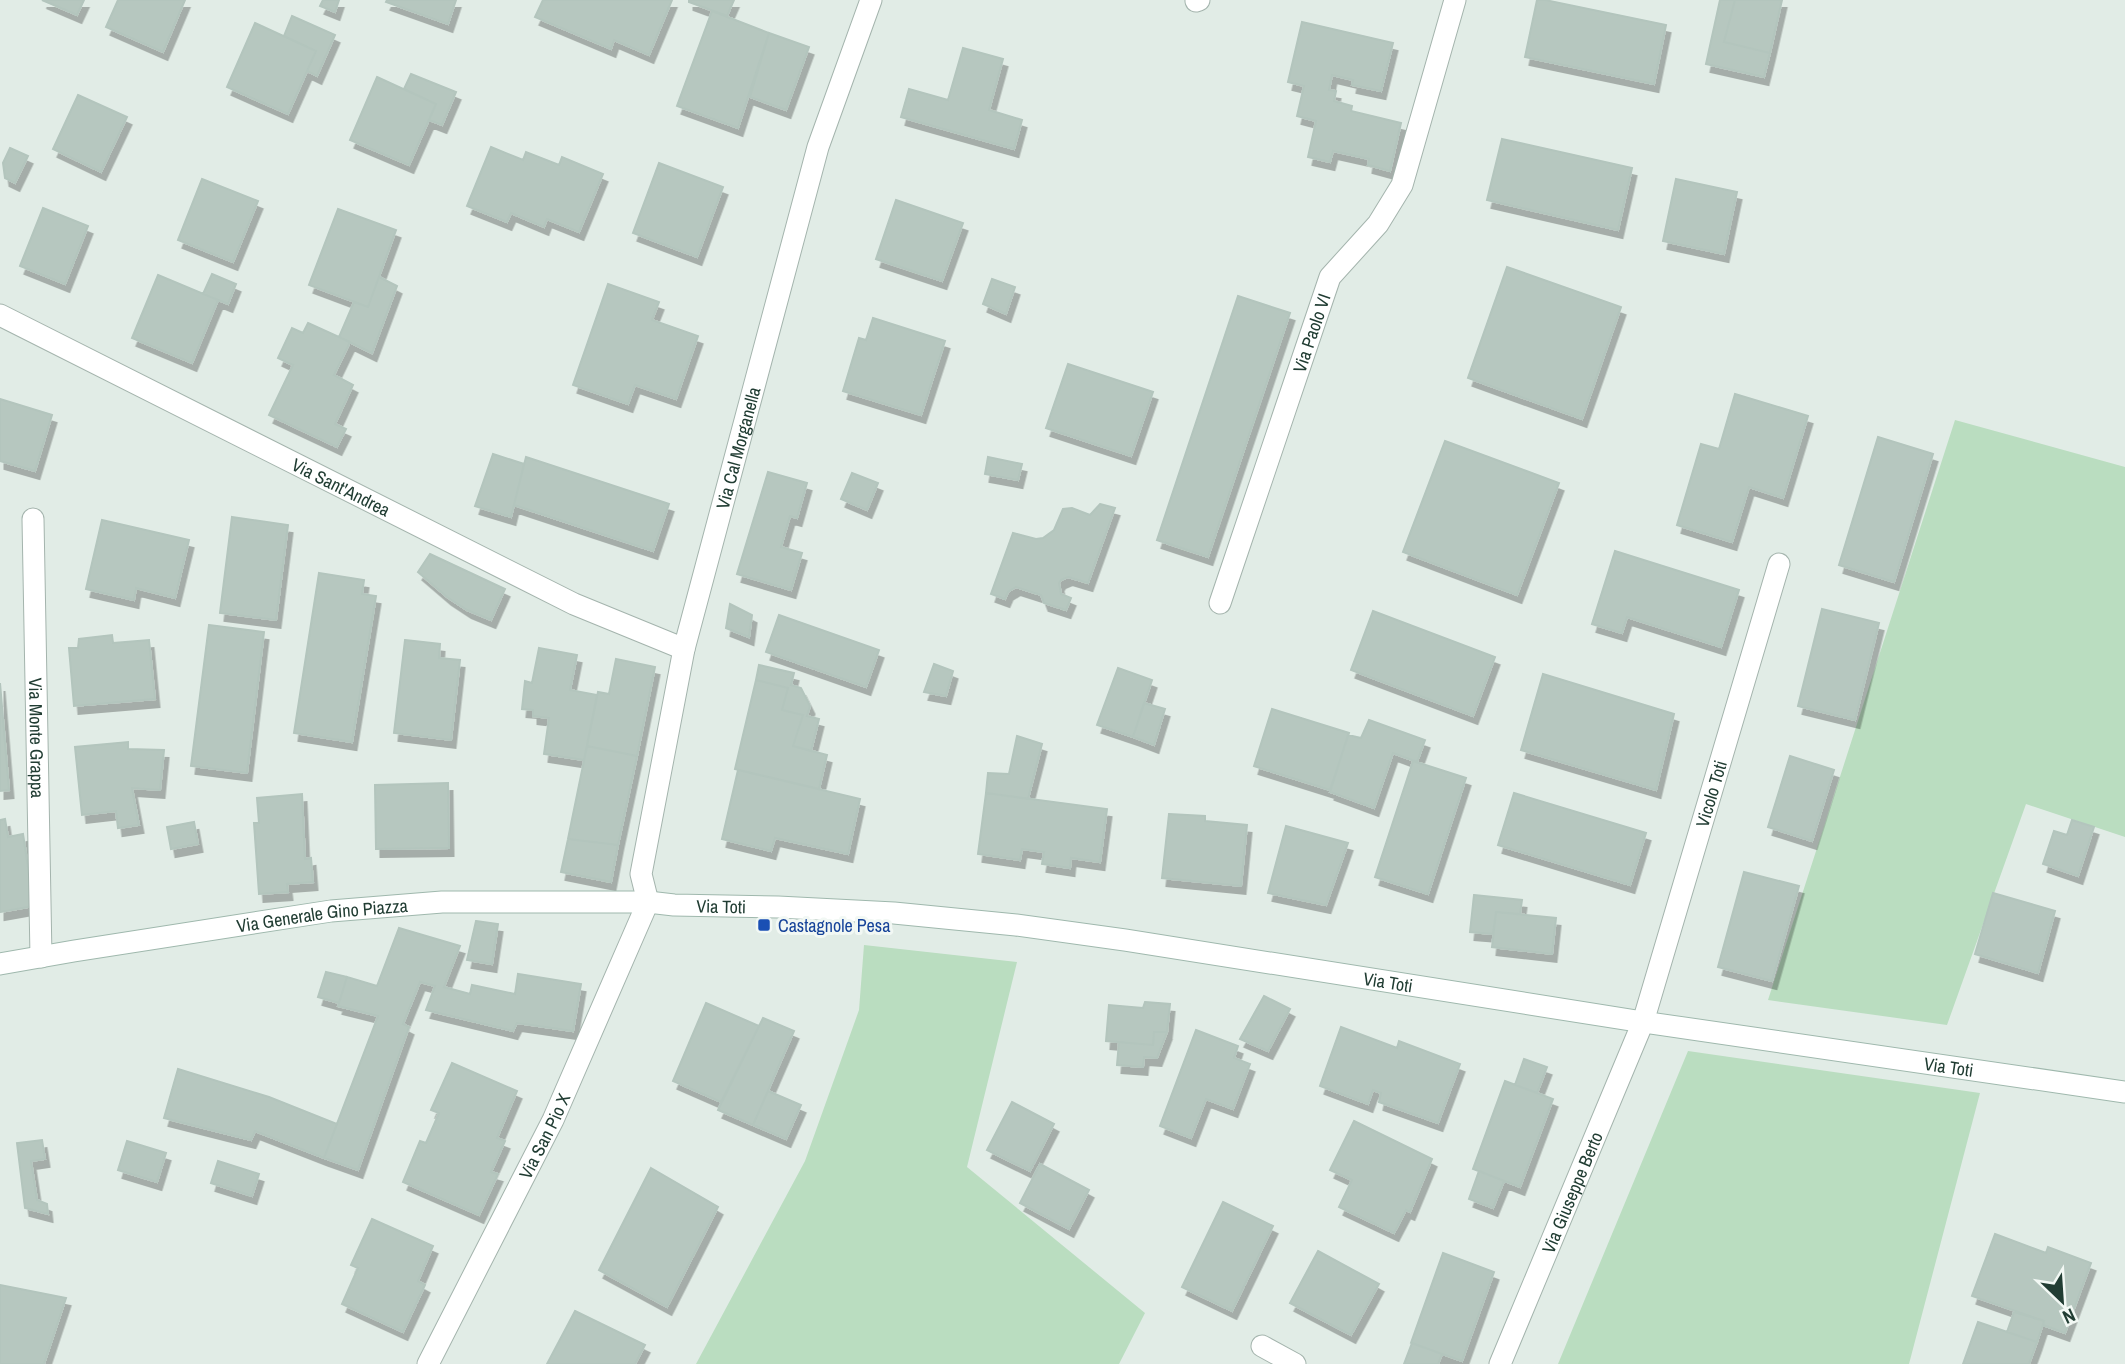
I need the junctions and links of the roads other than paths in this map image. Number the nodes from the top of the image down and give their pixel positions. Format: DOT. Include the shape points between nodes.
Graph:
graph roads {
  1 [pos="871,0"];
  2 [pos="1455,0"];
  3 [pos="0,315"];
  4 [pos="33,519"];
  5 [pos="1779,564"];
  6 [pos="1220,603"];
  7 [pos="684,649"];
  8 [pos="648,902"];
  9 [pos="41,957"];
  10 [pos="0,964"];
  11 [pos="1643,1022"];
  12 [pos="2125,1092"];
  13 [pos="1262,1346"];
  14 [pos="428,1364"];
  15 [pos="1295,1364"];
  16 [pos="1500,1364"];
  1 -- 7 [label="street, Via Cal Morganella" via="818,147"];
  2 -- 6 [label="street, Via Paolo VI" via="1402,186 1378,224 1330,277"];
  3 -- 7 [label="street, Via Sant'Andrea" via="574,604"];
  4 -- 9 [label="street, Via Monte Grappa"];
  5 -- 11 [label="street, Vicolo Toti"];
  7 -- 8 [label="street, Via Cal Morganella" via="641,874"];
  8 -- 9 [label="street, Via Generale Gino Piazza" via="442,902 331,911"];
  8 -- 11 [label="street, Via Toti" via="1016,925"];
  8 -- 14 [label="street, Via San Pio X" via="553,1120"];
  9 -- 10 [label="street, Via Generale Gino Piazza"];
  11 -- 12 [label="street, Via Toti"];
  11 -- 16 [label="street, Via Giuseppe Berto"];
  13 -- 15 [label="street"];
}
